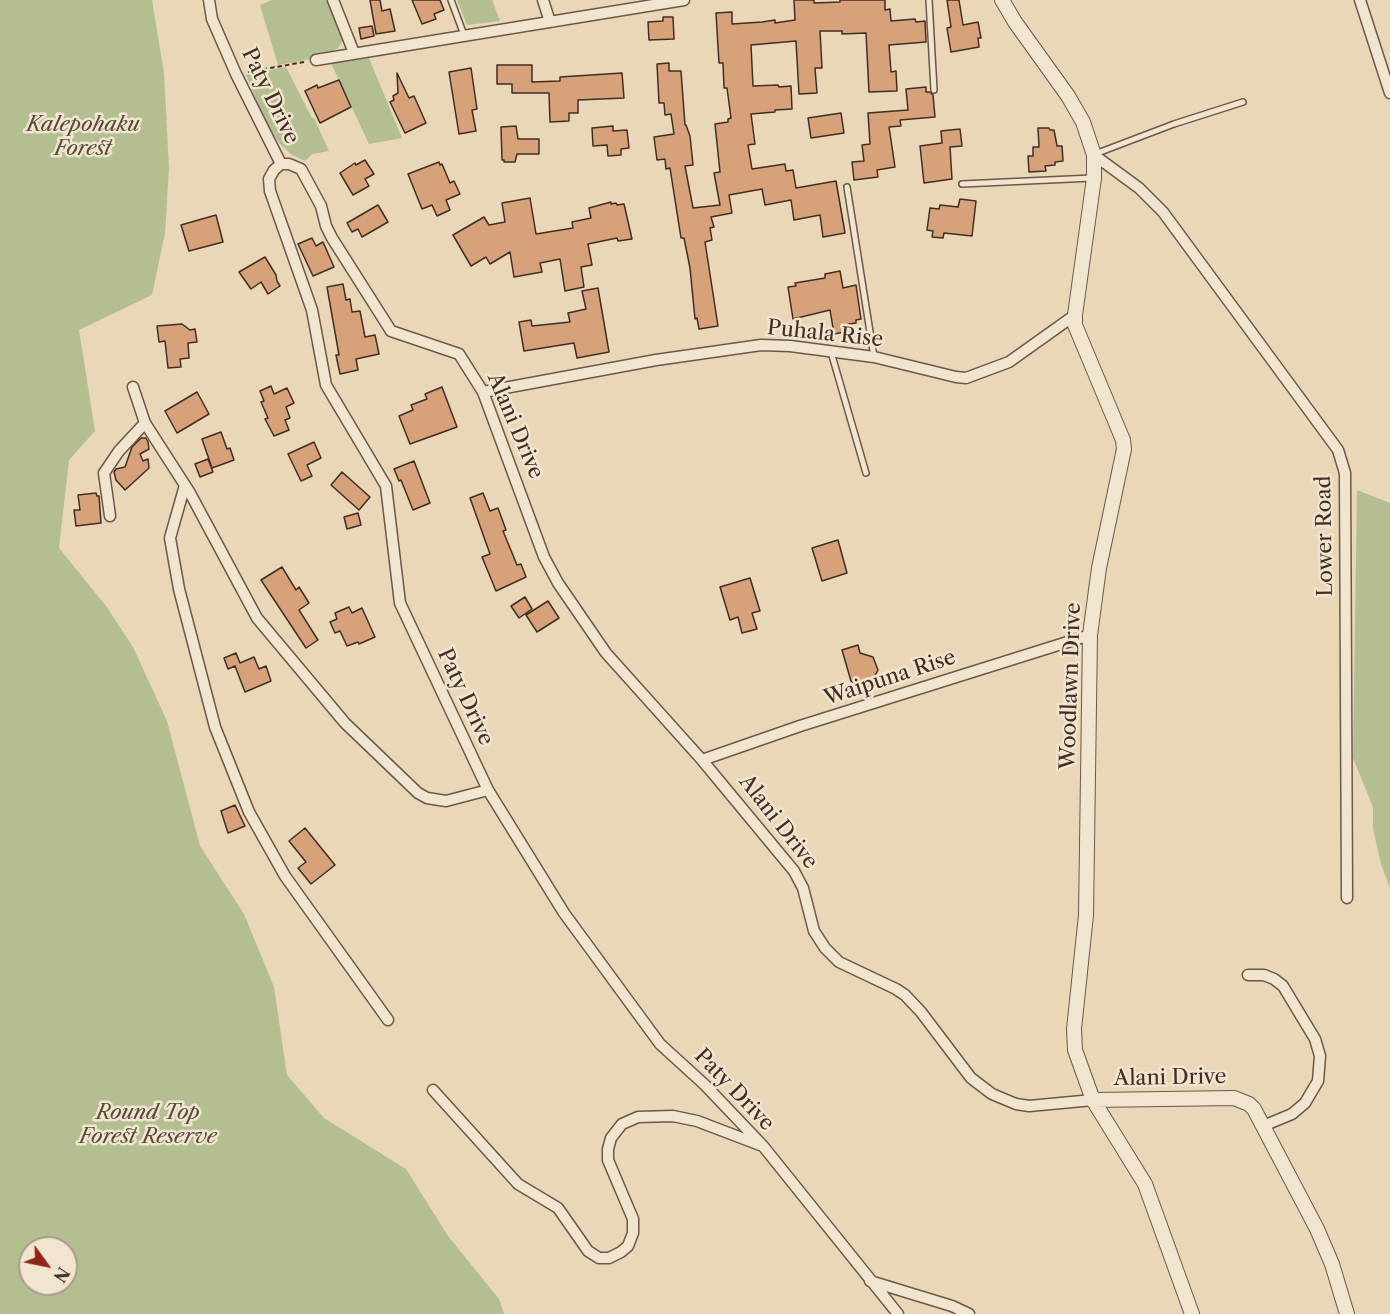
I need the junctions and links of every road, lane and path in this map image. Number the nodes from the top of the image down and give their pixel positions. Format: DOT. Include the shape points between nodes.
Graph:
graph roads {
  1 [pos="209,0"];
  2 [pos="333,0"];
  3 [pos="451,0"];
  4 [pos="543,0"];
  5 [pos="684,0"];
  6 [pos="929,0"];
  7 [pos="1002,0"];
  8 [pos="1360,0"];
  9 [pos="550,22"];
  10 [pos="464,35"];
  11 [pos="354,52"];
  12 [pos="316,60"];
  13 [pos="236,74"];
  14 [pos="934,90"];
  15 [pos="1390,93"];
  16 [pos="1243,102"];
  17 [pos="1094,155"];
  18 [pos="281,164"];
  19 [pos="1094,178"];
  20 [pos="962,184"];
  21 [pos="847,187"];
  22 [pos="1075,315"];
  23 [pos="831,351"];
  24 [pos="874,357"];
  25 [pos="133,387"];
  26 [pos="483,392"];
  27 [pos="145,423"];
  28 [pos="866,473"];
  29 [pos="185,485"];
  30 [pos="110,516"];
  31 [pos="1090,635"];
  32 [pos="702,760"];
  33 [pos="488,790"];
  34 [pos="1347,898"];
  35 [pos="1248,975"];
  36 [pos="388,1020"];
  37 [pos="433,1090"];
  38 [pos="1093,1100"];
  39 [pos="1263,1126"];
  40 [pos="763,1146"];
  41 [pos="870,1281"];
  42 [pos="898,1314"];
  43 [pos="969,1314"];
  44 [pos="1192,1314"];
  45 [pos="1347,1314"];
  1 -- 13 [label="street, Paty Drive" via="212,19"];
  2 -- 11 [label="street"];
  3 -- 10 [label="lane"];
  4 -- 9 [label="street"];
  5 -- 9 [label="street"];
  6 -- 14 [label="lane"];
  7 -- 17 [label="street, Woodlawn Drive" via="1068,96 1083,122"];
  8 -- 15 [label="street"];
  9 -- 10 [label="street"];
  10 -- 11 [label="street"];
  11 -- 12 [label="street"];
  12 -- 13 [label="path"];
  13 -- 18 [label="street, Paty Drive"];
  16 -- 17 [label="lane"];
  17 -- 19 [label="street, Woodlawn Drive"];
  17 -- 34 [label="street, Lower Road" via="1139,188 1163,212 1338,450 1342,461 1346,494"];
  18 -- 26 [label="street, Alani Drive" via="301,169 321,206 332,238 391,331 459,354"];
  18 -- 33 [label="street, Paty Drive" via="269,179 270,191 312,310 326,385 386,486 400,603"];
  19 -- 20 [label="lane"];
  19 -- 22 [label="street, Woodlawn Drive"];
  21 -- 24 [label="lane"];
  22 -- 24 [label="street, Puhala Rise" via="1009,362 966,378"];
  22 -- 31 [label="street, Woodlawn Drive" via="1075,325 1124,449 1098,568"];
  23 -- 24 [label="street, Puhala Rise"];
  23 -- 26 [label="street, Puhala Rise" via="790,346 741,348"];
  23 -- 28 [label="lane"];
  25 -- 27 [label="street"];
  26 -- 32 [label="street, Alani Drive" via="544,557 558,583 606,653"];
  27 -- 29 [label="street"];
  27 -- 30 [label="street" via="118,450 104,474"];
  29 -- 33 [label="street" via="257,618 345,723 427,798 446,801"];
  29 -- 36 [label="street" via="170,538 179,589 215,727 249,812 285,876"];
  31 -- 32 [label="street, Waipuna Rise"];
  31 -- 38 [label="street, Woodlawn Drive" via="1086,915 1073,1040"];
  32 -- 38 [label="street, Alani Drive" via="794,871 803,888 814,931 825,948 839,962 896,989 914,1003 981,1087 1004,1100 1029,1106"];
  33 -- 40 [label="street, Paty Drive" via="564,913 660,1044"];
  35 -- 39 [label="street" via="1264,975 1283,986 1315,1039 1320,1056 1318,1081 1305,1103 1292,1114"];
  37 -- 40 [label="street" via="518,1184 558,1208 588,1251 599,1258 621,1252 633,1233 633,1219 608,1160 611,1138 622,1124 638,1117 673,1116"];
  38 -- 39 [label="street, Alani Drive" via="1234,1098 1251,1106"];
  38 -- 44 [label="street, Woodlawn Drive" via="1145,1184"];
  39 -- 45 [label="street, Alani Drive" via="1317,1229"];
  40 -- 41 [label="street, Paty Drive"];
  41 -- 42 [label="street, Paty Drive"];
  41 -- 43 [label="street"];
}
